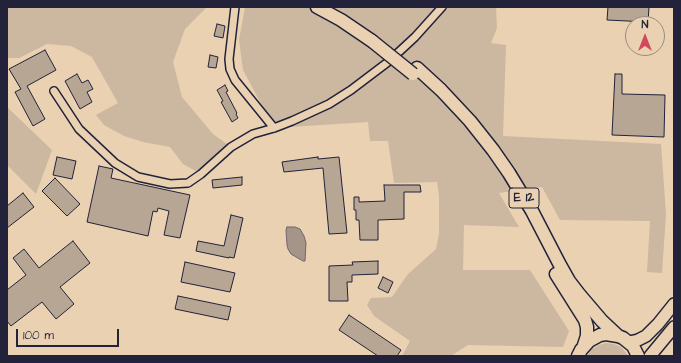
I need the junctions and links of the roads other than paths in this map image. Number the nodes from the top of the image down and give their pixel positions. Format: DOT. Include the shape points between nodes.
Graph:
graph roads {
  1 [pos="235,7"];
  2 [pos="317,7"];
  3 [pos="331,7"];
  4 [pos="442,7"];
  5 [pos="375,39"];
  6 [pos="415,71"];
  7 [pos="54,91"];
  8 [pos="274,128"];
  9 [pos="674,304"];
  10 [pos="674,327"];
  11 [pos="618,336"];
  12 [pos="629,342"];
  13 [pos="584,345"];
  14 [pos="578,356"];
  15 [pos="638,356"];
  16 [pos="650,356"];
  1 -- 8 [label="street" via="230,69 235,80"];
  2 -- 5 [label="highway, E 12"];
  3 -- 5 [label="highway, E 12" via="349,17"];
  4 -- 8 [label="street" via="388,62 351,90 329,104"];
  5 -- 6 [label="highway, E 12, bridge"];
  6 -- 11 [label="highway, E 12" via="441,90 493,150 532,211 569,281"];
  6 -- 13 [label="highway, E 12" via="462,122 504,178 529,219 554,271 585,320 587,336"];
  7 -- 8 [label="street" via="79,129 115,163 138,177 170,184 188,183 231,147 252,134"];
  9 -- 12 [label="main road" via="646,336"];
  10 -- 16 [label="main road"];
  11 -- 12 [label="highway, E 12"];
  11 -- 13 [label="highway, E 12" via="600,335"];
  12 -- 15 [label="highway, E 12"];
  13 -- 14 [label="highway, E 12"];
}
